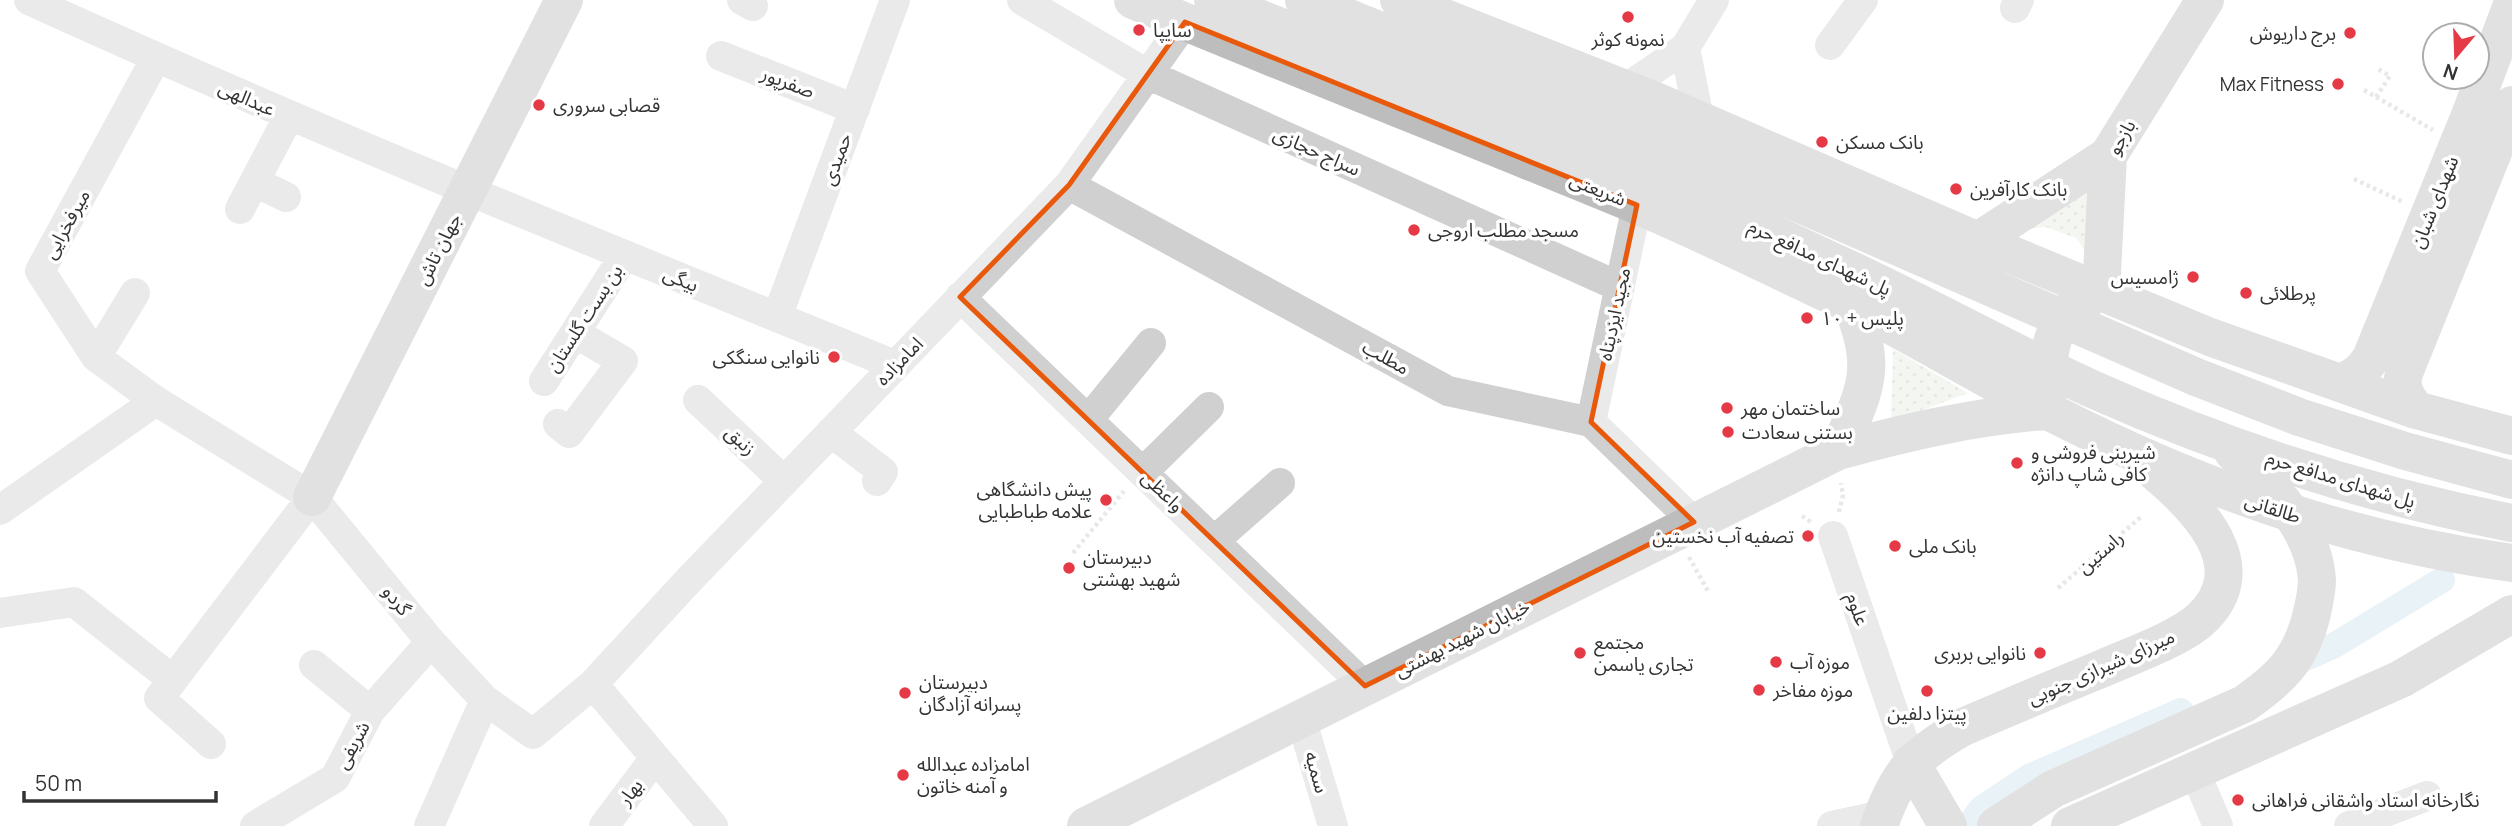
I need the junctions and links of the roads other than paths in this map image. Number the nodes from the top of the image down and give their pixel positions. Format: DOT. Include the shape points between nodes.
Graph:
graph roads {
  1 [pos="29,0"];
  2 [pos="564,0"];
  3 [pos="895,0"];
  4 [pos="1022,0"];
  5 [pos="1133,0"];
  6 [pos="1304,0"];
  7 [pos="1399,0"];
  8 [pos="1714,0"];
  9 [pos="1863,0"];
  10 [pos="2205,0"];
  11 [pos="2512,5"];
  12 [pos="1213,11"];
  13 [pos="1830,45"];
  14 [pos="1685,48"];
  15 [pos="722,56"];
  16 [pos="156,58"];
  17 [pos="1147,74"];
  18 [pos="1588,75"];
  19 [pos="1639,94"];
  20 [pos="2512,105"];
  21 [pos="855,108"];
  22 [pos="289,116"];
  23 [pos="1699,119"];
  24 [pos="2108,156"];
  25 [pos="1544,168"];
  26 [pos="255,182"];
  27 [pos="1069,185"];
  28 [pos="467,192"];
  29 [pos="286,197"];
  30 [pos="1637,205"];
  31 [pos="240,209"];
  32 [pos="1978,241"];
  33 [pos="624,256"];
  34 [pos="1620,287"];
  35 [pos="135,293"];
  36 [pos="2101,293"];
  37 [pos="960,297"];
  38 [pos="1852,304"];
  39 [pos="777,317"];
  40 [pos="575,333"];
  41 [pos="1151,343"];
  42 [pos="96,357"];
  43 [pos="895,365"];
  44 [pos="544,381"];
  45 [pos="2339,383"];
  46 [pos="698,400"];
  47 [pos="156,401"];
  48 [pos="1209,407"];
  49 [pos="2416,410"];
  50 [pos="2047,411"];
  51 [pos="1088,420"];
  52 [pos="1591,422"];
  53 [pos="558,424"];
  54 [pos="831,432"];
  55 [pos="2512,436"];
  56 [pos="2220,441"];
  57 [pos="2126,449"];
  58 [pos="1838,451"];
  59 [pos="2512,480"];
  60 [pos="784,481"];
  61 [pos="877,481"];
  62 [pos="1134,481"];
  63 [pos="1280,483"];
  64 [pos="312,497"];
  65 [pos="0,510"];
  66 [pos="1694,522"];
  67 [pos="2512,523"];
  68 [pos="1833,536"];
  69 [pos="1214,541"];
  70 [pos="2512,563"];
  71 [pos="0,613"];
  72 [pos="2512,614"];
  73 [pos="431,642"];
  74 [pos="314,666"];
  75 [pos="173,680"];
  76 [pos="593,684"];
  77 [pos="1365,686"];
  78 [pos="485,700"];
  79 [pos="370,711"];
  80 [pos="1301,718"];
  81 [pos="533,734"];
  82 [pos="211,744"];
  83 [pos="655,758"];
  84 [pos="1912,763"];
  85 [pos="2195,772"];
  86 [pos="2427,796"];
  87 [pos="1881,820"];
  88 [pos="255,826"];
  89 [pos="429,826"];
  90 [pos="604,826"];
  91 [pos="713,826"];
  92 [pos="1086,826"];
  93 [pos="1332,826"];
  94 [pos="1832,826"];
  95 [pos="1948,826"];
  96 [pos="1996,826"];
  97 [pos="2070,826"];
  98 [pos="2218,826"];
  99 [pos="2349,826"];
  1 -- 16 [label="street, عبدالهی"];
  2 -- 28 [label="main road, جهان تاش"];
  3 -- 21 [label="street, حمیدی"];
  4 -- 17 [label="street, سراج حجازی"];
  5 -- 12 [label="main road, شریعتی"];
  6 -- 59 [label="main road, پل شهدای مدافع حرم, bridge" via="1679,150 2196,377 2299,417"];
  7 -- 18 [label="main road"];
  8 -- 14 [label="street"];
  9 -- 13 [label="street"];
  10 -- 24 [label="main road, بازجو"];
  11 -- 45 [label="main road, شهدای شبان" via="2371,358 2354,378"];
  12 -- 17 [label="street, امامزاده"];
  12 -- 25 [label="main road, شریعتی"];
  12 -- 56 [label="main road, پل شهدای مدافع حرم, bridge" via="1658,181 2083,384"];
  14 -- 19 [label="street"];
  14 -- 23 [label="street"];
  15 -- 21 [label="street, صفرپور"];
  16 -- 22 [label="street, عبدالهی"];
  16 -- 42 [label="street, میرفخرایی" via="40,271"];
  17 -- 27 [label="street, امامزاده"];
  17 -- 34 [label="street, سراج حجازی"];
  18 -- 19 [label="main road"];
  18 -- 25 [label="main road" via="1592,94 1587,123 1567,150"];
  19 -- 23 [label="main road"];
  19 -- 30 [label="main road" via="1623,148"];
  20 -- 49 [label="main road, شهدای شبان" via="2404,373 2405,396"];
  21 -- 39 [label="street, حمیدی"];
  22 -- 26 [label="street"];
  22 -- 28 [label="street, عبدالهی"];
  23 -- 32 [label="main road"];
  24 -- 32 [label="main road"];
  24 -- 36 [label="main road, بازجو"];
  25 -- 30 [label="main road, شریعتی"];
  26 -- 29 [label="street"];
  26 -- 31 [label="street"];
  27 -- 37 [label="street, امامزاده"];
  27 -- 52 [label="street, مطلب" via="1448,391"];
  28 -- 33 [label="street, بیگی"];
  28 -- 64 [label="main road, جهان تاش"];
  30 -- 34 [label="street, مجید ایزدپناه"];
  30 -- 38 [label="main road, شریعتی"];
  32 -- 36 [label="main road"];
  33 -- 39 [label="street, بیگی"];
  33 -- 40 [label="street, بن بست گلستان"];
  34 -- 52 [label="street, مجید ایزدپناه"];
  35 -- 42 [label="street"];
  36 -- 45 [label="main road"];
  36 -- 50 [label="main road" via="2068,312 2055,332 2048,353"];
  37 -- 43 [label="street, امامزاده"];
  37 -- 51 [label="street, واعظی"];
  38 -- 50 [label="main road, شریعتی"];
  38 -- 58 [label="main road" via="1866,344 1868,373"];
  39 -- 43 [label="street, بیگی"];
  40 -- 44 [label="street, بن بست گلستان"];
  40 -- 53 [label="street" via="623,361 569,433"];
  41 -- 51 [label="street"];
  42 -- 47 [label="street, میرفخرایی"];
  43 -- 54 [label="street, امامزاده"];
  45 -- 49 [label="main road"];
  46 -- 60 [label="street, زنبق"];
  47 -- 64 [label="street, میرفخرایی"];
  47 -- 65 [label="street"];
  48 -- 62 [label="street"];
  49 -- 55 [label="main road"];
  50 -- 57 [label="main road, طالقانی"];
  50 -- 58 [label="main road, خیابان شهید بهشتی" via="1996,415"];
  51 -- 62 [label="street, واعظی"];
  52 -- 66 [label="street"];
  54 -- 60 [label="street, امامزاده"];
  54 -- 61 [label="street" via="883,472"];
  56 -- 67 [label="main road, پل شهدای مدافع حرم, bridge" via="2356,487"];
  56 -- 96 [label="main road, bridge" via="2282,501 2311,554 2316,595 2297,655 2272,685 2244,704 2053,789"];
  57 -- 70 [label="main road, طالقانی" via="2228,493 2303,518"];
  57 -- 84 [label="main road, میرزای شیرازی جنوبی" via="2174,488 2211,531 2222,552 2217,598 2201,619 2165,641 1963,727 1932,744"];
  58 -- 66 [label="main road, خیابان شهید بهشتی"];
  60 -- 76 [label="street, امامزاده"];
  62 -- 69 [label="street, واعظی"];
  63 -- 69 [label="street"];
  64 -- 73 [label="street, گردو"];
  64 -- 75 [label="street"];
  66 -- 77 [label="main road, خیابان شهید بهشتی"];
  68 -- 84 [label="street, علوم"];
  69 -- 77 [label="street, واعظی"];
  71 -- 75 [label="street" via="75,601"];
  72 -- 85 [label="main road" via="2401,679"];
  73 -- 78 [label="street, گردو"];
  73 -- 79 [label="street, شریفی"];
  74 -- 79 [label="street"];
  75 -- 82 [label="street" via="159,698"];
  76 -- 81 [label="street, امامزاده"];
  76 -- 83 [label="street"];
  77 -- 80 [label="main road, خیابان شهید بهشتی"];
  78 -- 81 [label="street, گردو"];
  78 -- 89 [label="street"];
  79 -- 88 [label="street, شریفی" via="335,778"];
  80 -- 92 [label="main road, خیابان شهید بهشتی"];
  80 -- 93 [label="street, سمیه"];
  83 -- 90 [label="street, بهار"];
  83 -- 91 [label="street"];
  84 -- 87 [label="main road, میرزای شیرازی جنوبی" via="1896,785"];
  84 -- 95 [label="main road"];
  85 -- 97 [label="main road"];
  85 -- 98 [label="street"];
  86 -- 99 [label="street"];
  87 -- 94 [label="street"];
}
